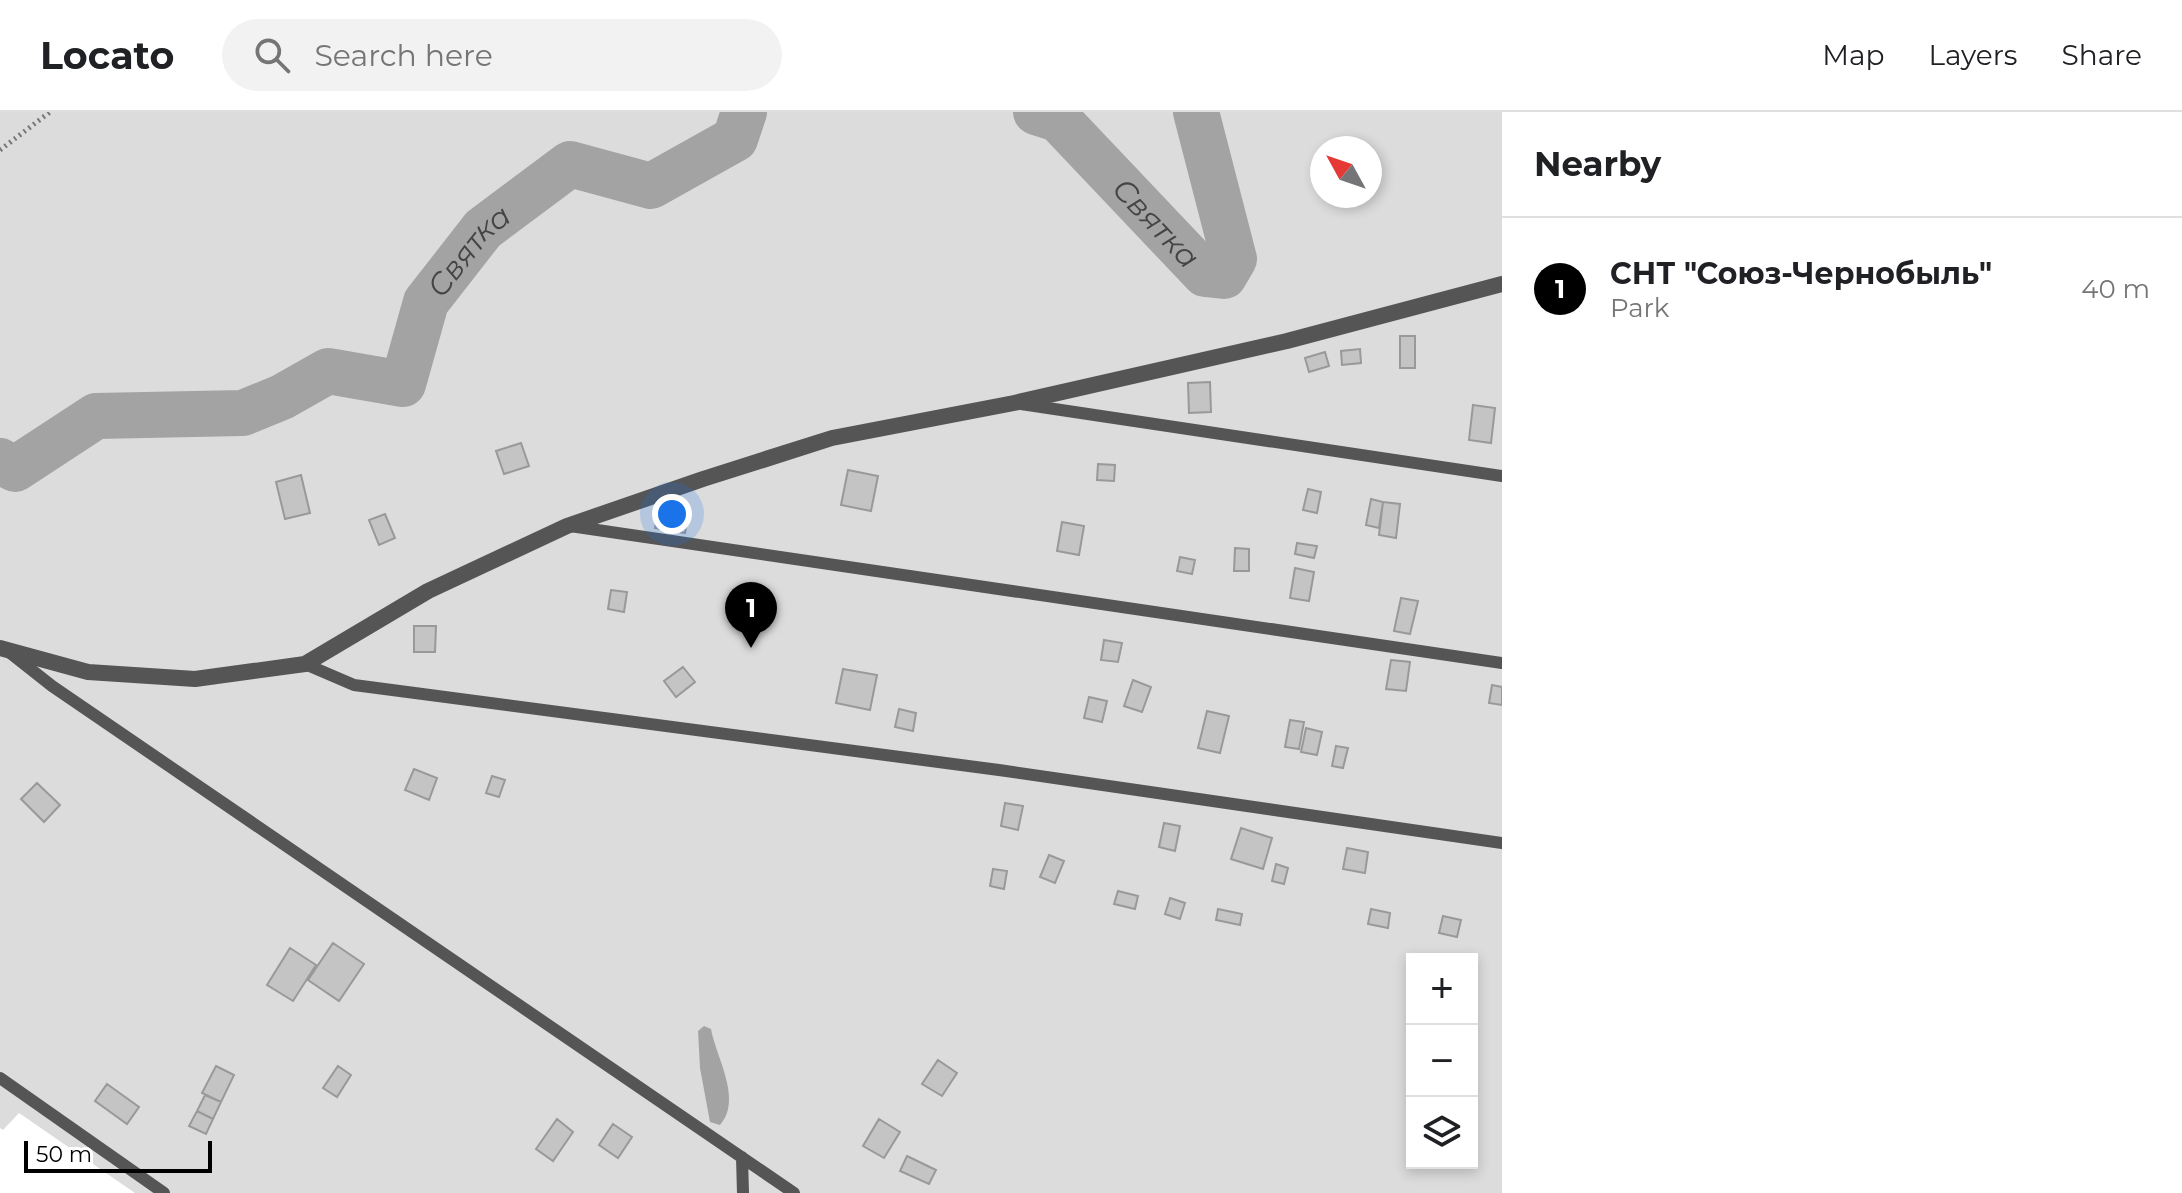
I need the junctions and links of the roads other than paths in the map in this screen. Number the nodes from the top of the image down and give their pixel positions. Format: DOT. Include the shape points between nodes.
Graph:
graph roads {
  1 [pos="1502,284"];
  2 [pos="1014,403"];
  3 [pos="1502,476"];
  4 [pos="567,526"];
  5 [pos="4,650"];
  6 [pos="1502,663"];
  7 [pos="305,664"];
  8 [pos="1502,843"];
  9 [pos="0,1078"];
  10 [pos="742,1157"];
  11 [pos="164,1193"];
  12 [pos="743,1193"];
  13 [pos="794,1193"];
  1 -- 2 [label="street" via="1287,341"];
  2 -- 3 [label="lane"];
  2 -- 4 [label="street" via="832,438"];
  4 -- 6 [label="lane"];
  4 -- 7 [label="street" via="428,591"];
  5 -- 7 [label="street" via="88,672 195,679"];
  5 -- 10 [label="lane"];
  7 -- 8 [label="lane" via="354,685"];
  9 -- 11 [label="lane"];
  10 -- 12 [label="lane"];
  10 -- 13 [label="lane"];
}
